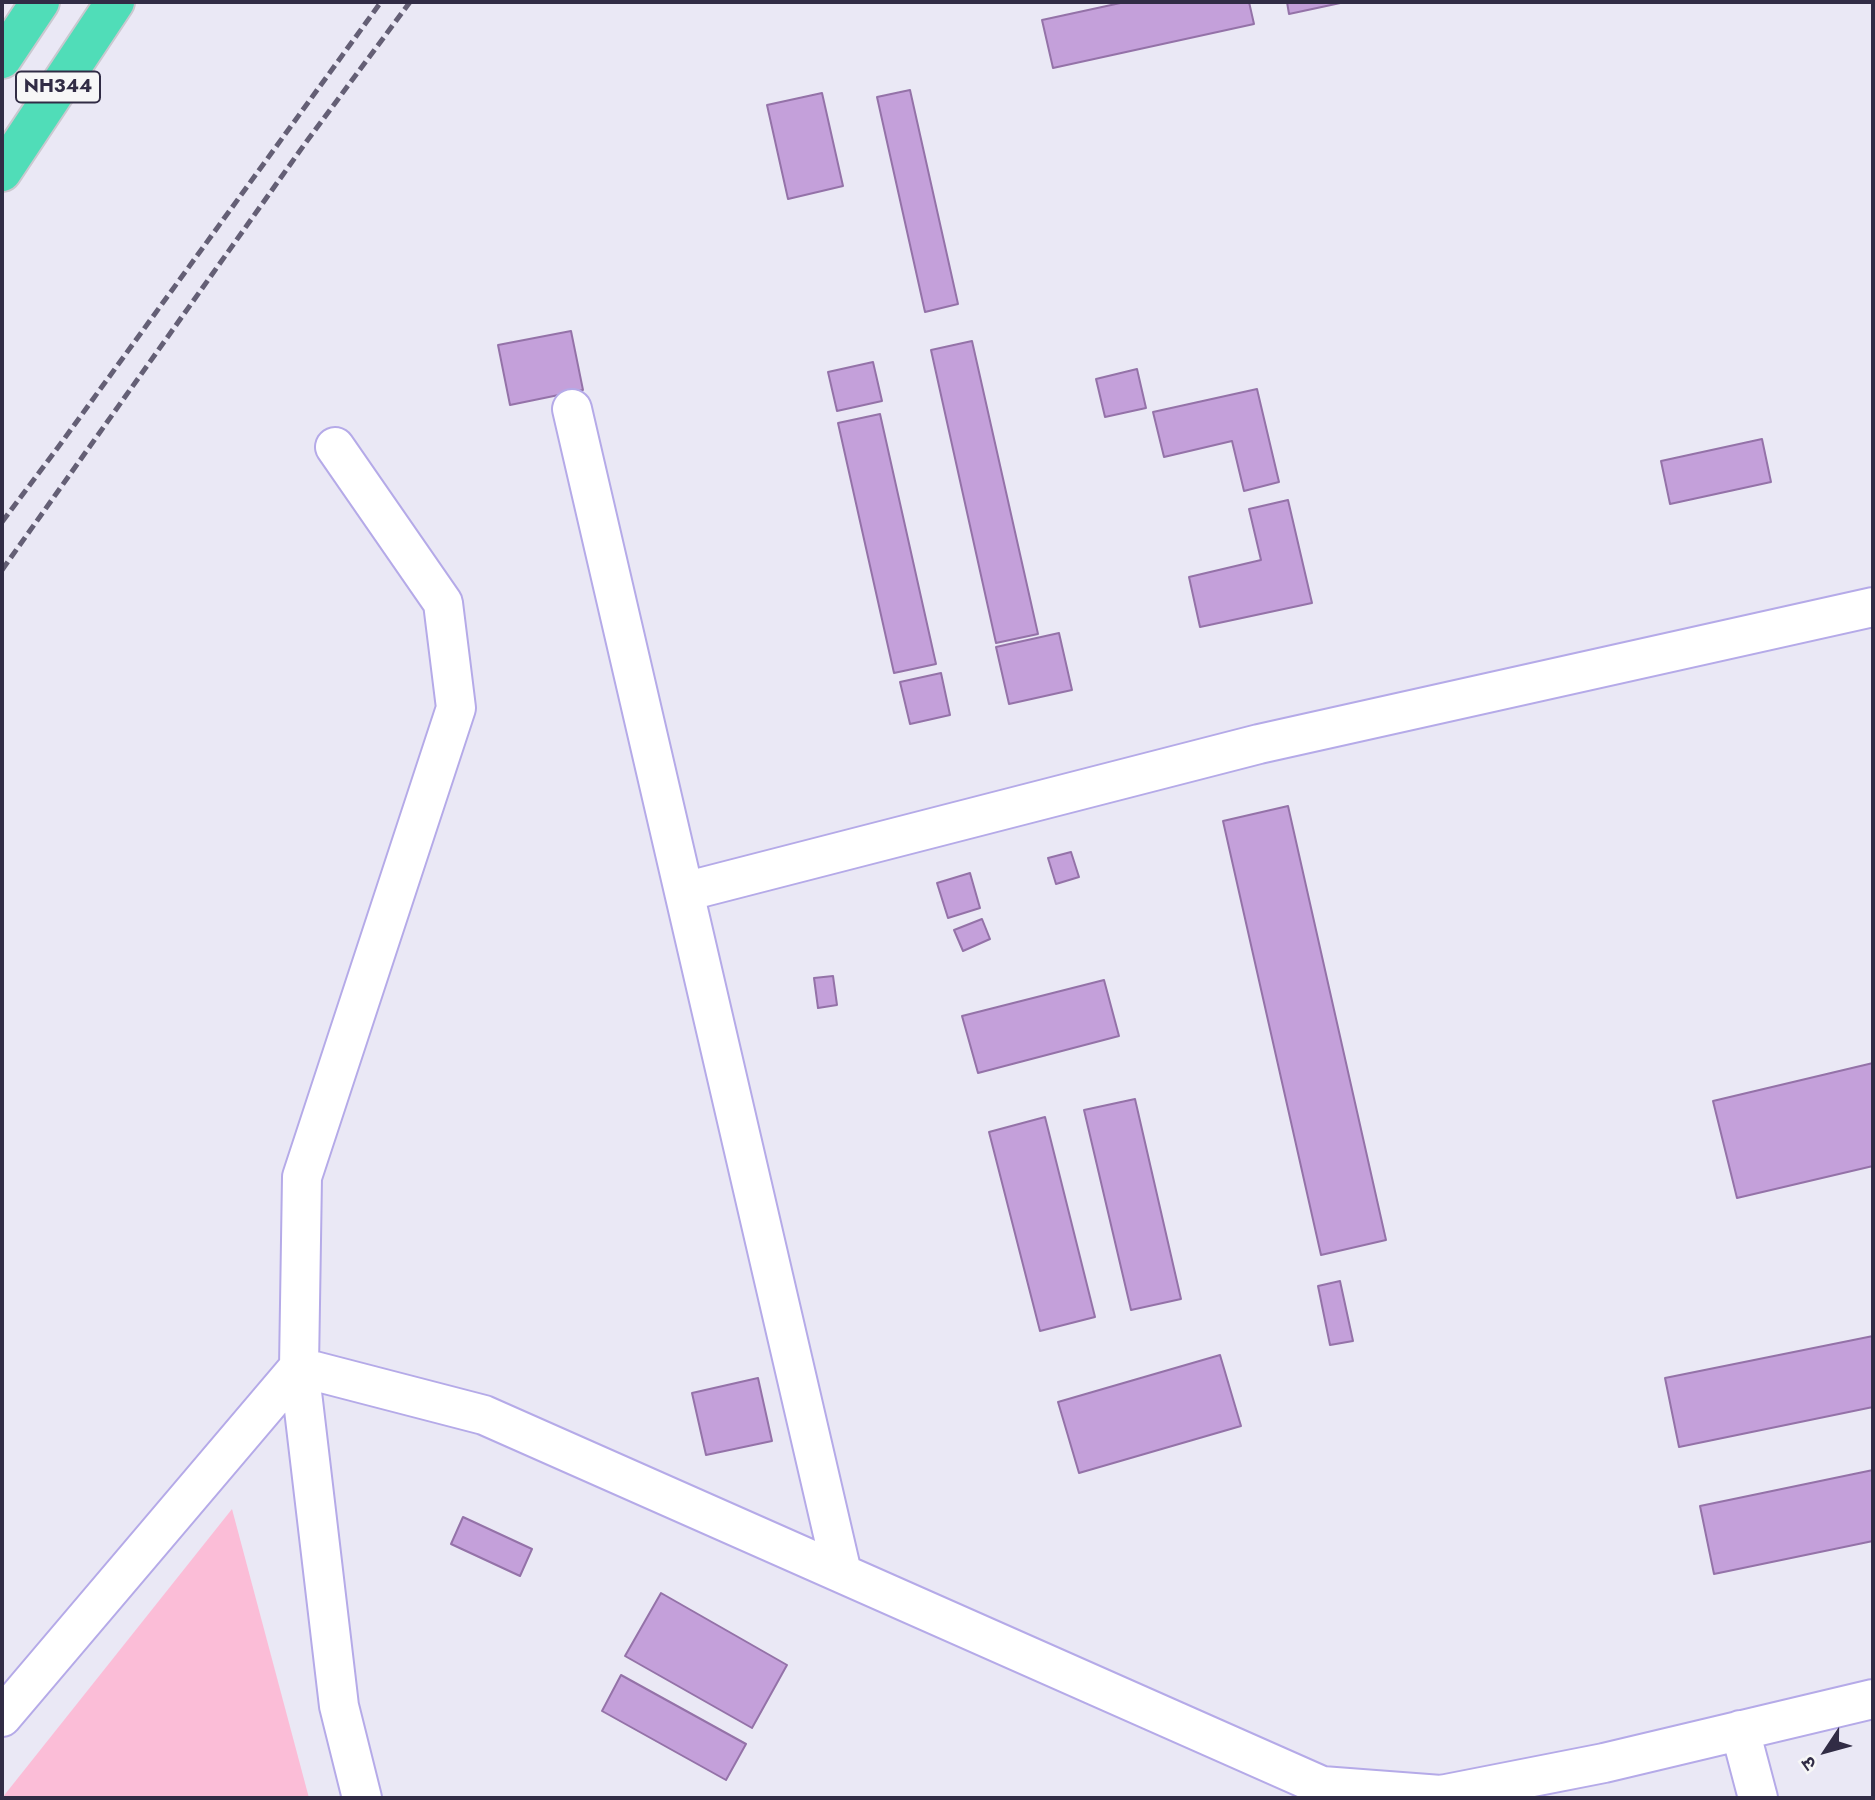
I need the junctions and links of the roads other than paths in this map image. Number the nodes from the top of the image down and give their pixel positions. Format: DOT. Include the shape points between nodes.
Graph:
graph roads {
  1 [pos="40,2"];
  2 [pos="115,2"];
  3 [pos="2,59"];
  4 [pos="2,172"];
  5 [pos="572,409"];
  6 [pos="335,447"];
  7 [pos="1873,607"];
  8 [pos="684,891"];
  9 [pos="299,1367"];
  10 [pos="842,1573"];
  11 [pos="1873,1699"];
  12 [pos="2,1717"];
  13 [pos="1740,1730"];
  14 [pos="1474,1793"];
  15 [pos="362,1798"];
  16 [pos="1758,1798"];
  1 -- 3 [label="highway"];
  2 -- 4 [label="highway, NH344"];
  5 -- 8 [label="street"];
  6 -- 9 [label="street" via="443,603 456,708 302,1177"];
  7 -- 8 [label="street" via="1259,744"];
  8 -- 10 [label="street"];
  9 -- 10 [label="street" via="484,1415"];
  9 -- 12 [label="street"];
  9 -- 15 [label="street" via="339,1706"];
  10 -- 14 [label="street" via="1322,1786 1441,1795"];
  11 -- 13 [label="street"];
  13 -- 14 [label="street"];
  13 -- 16 [label="street"];
}
